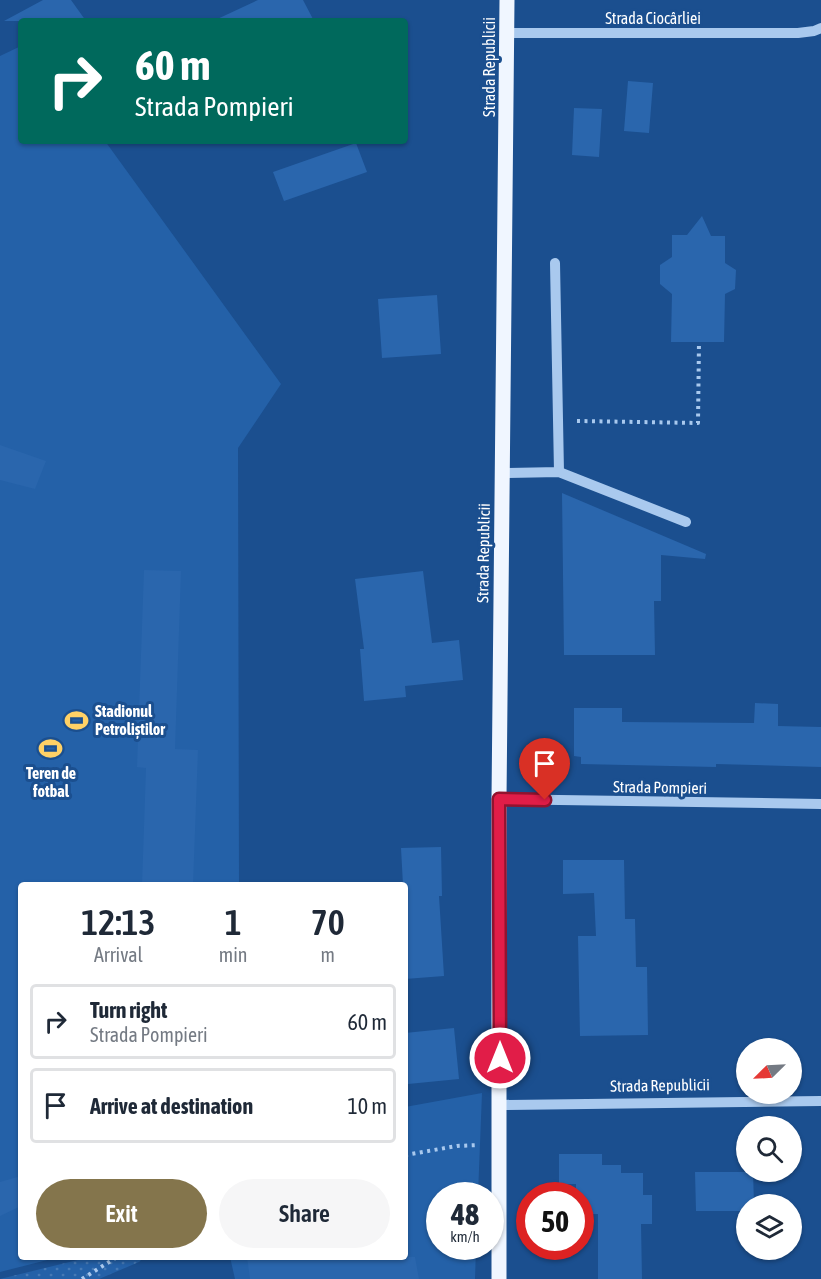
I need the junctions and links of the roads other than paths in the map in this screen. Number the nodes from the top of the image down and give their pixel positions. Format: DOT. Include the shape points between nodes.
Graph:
graph roads {
  1 [pos="507,0"];
  2 [pos="821,28"];
  3 [pos="507,33"];
  4 [pos="555,263"];
  5 [pos="559,472"];
  6 [pos="502,473"];
  7 [pos="686,522"];
  8 [pos="499,799"];
  9 [pos="821,804"];
  10 [pos="821,1101"];
  11 [pos="500,1106"];
  12 [pos="499,1279"];
  1 -- 3 [label="main road, Strada Republicii"];
  2 -- 3 [label="street, Strada Ciocârliei" via="798,33"];
  3 -- 6 [label="main road, Strada Republicii"];
  4 -- 5 [label="street"];
  5 -- 6 [label="street"];
  5 -- 7 [label="street"];
  6 -- 8 [label="main road, Strada Republicii"];
  8 -- 9 [label="street, Strada Pompieri"];
  8 -- 11 [label="main road, Strada Republicii"];
  10 -- 11 [label="street, Strada Republicii"];
  11 -- 12 [label="main road, Strada Republicii"];
}
